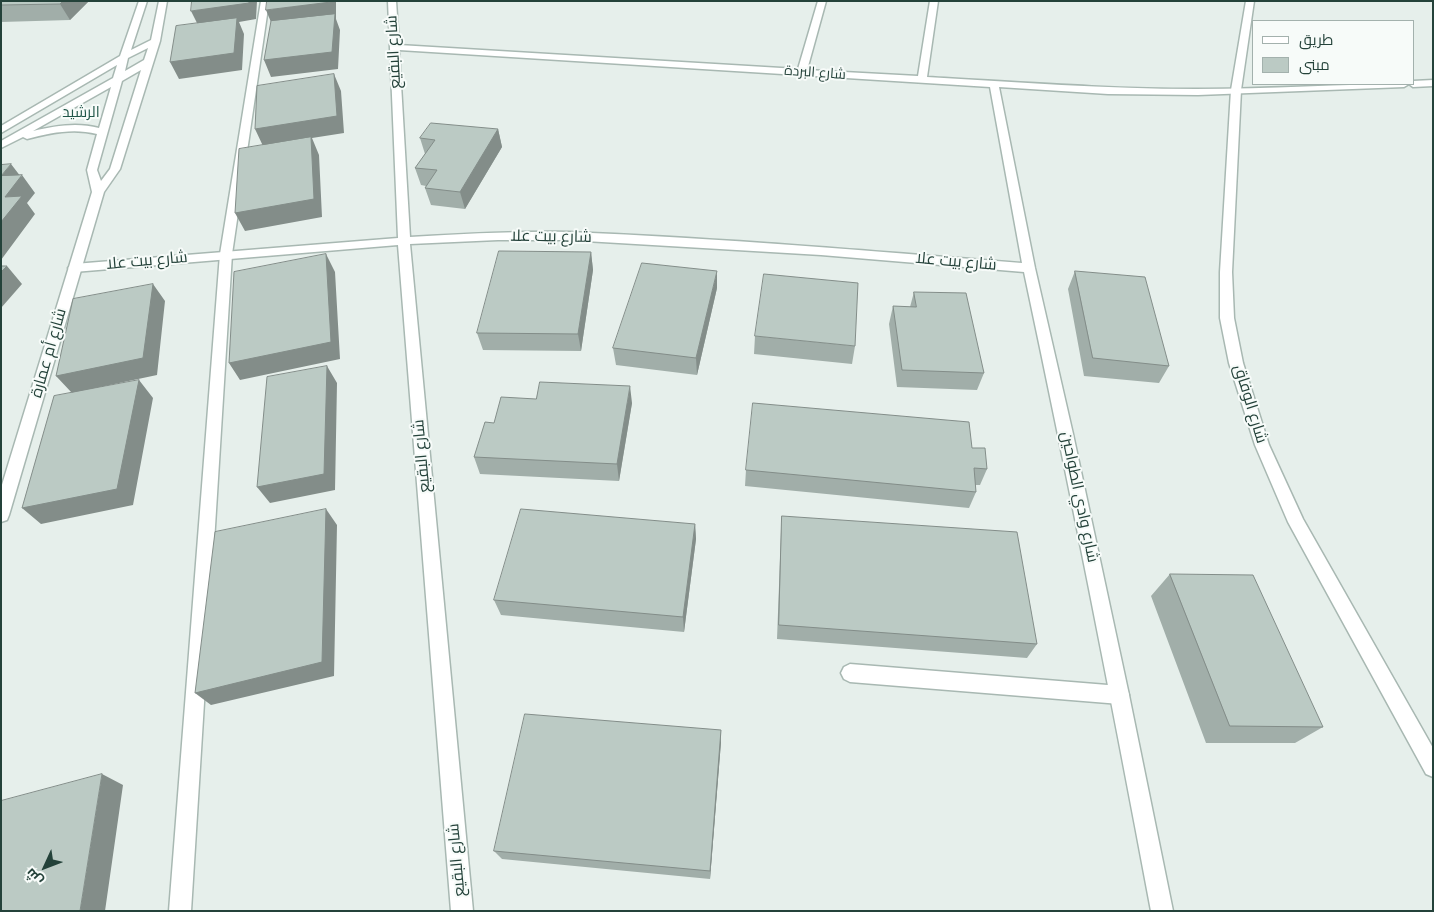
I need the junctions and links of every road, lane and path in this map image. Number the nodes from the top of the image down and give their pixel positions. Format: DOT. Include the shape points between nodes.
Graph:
graph roads {
  1 [pos="143,1"];
  2 [pos="164,1"];
  3 [pos="265,1"];
  4 [pos="392,1"];
  5 [pos="822,1"];
  6 [pos="934,1"];
  7 [pos="1250,1"];
  8 [pos="155,41"];
  9 [pos="394,47"];
  10 [pos="124,57"];
  11 [pos="148,62"];
  12 [pos="802,72"];
  13 [pos="119,77"];
  14 [pos="922,80"];
  15 [pos="1433,83"];
  16 [pos="994,84"];
  17 [pos="1414,84"];
  18 [pos="1376,85"];
  19 [pos="1236,90"];
  20 [pos="1,130"];
  21 [pos="103,132"];
  22 [pos="5,143"];
  23 [pos="98,192"];
  24 [pos="404,241"];
  25 [pos="226,254"];
  26 [pos="74,268"];
  27 [pos="1029,268"];
  28 [pos="1,515"];
  29 [pos="850,673"];
  30 [pos="1120,694"];
  31 [pos="1433,767"];
  32 [pos="180,911"];
  33 [pos="462,911"];
  34 [pos="1162,911"];
  1 -- 10 [label="street"];
  2 -- 8 [label="street, شارع أم عمارة"];
  3 -- 25 [label="street"];
  4 -- 9 [label="street, شارع البقيع"];
  5 -- 12 [label="street"];
  6 -- 14 [label="street"];
  7 -- 19 [label="street, شارع الوفاق"];
  8 -- 10 [label="street"];
  8 -- 11 [label="street, شارع أم عمارة"];
  9 -- 12 [label="street, شارع البردة"];
  9 -- 24 [label="street, شارع البقيع"];
  10 -- 13 [label="street"];
  10 -- 20 [label="street"];
  11 -- 13 [label="street"];
  11 -- 23 [label="street, شارع أم عمارة" via="115,169"];
  12 -- 14 [label="street, شارع البردة"];
  13 -- 21 [label="street"];
  13 -- 22 [label="street"];
  14 -- 16 [label="street, شارع البردة"];
  15 -- 17 [label="street"];
  16 -- 19 [label="street, شارع البردة" via="1138,92"];
  16 -- 27 [label="street, شارع وادي الطواحين"];
  18 -- 19 [label="street, شارع البردة"];
  19 -- 31 [label="street, شارع الوفاق" via="1226,272 1227,309 1236,363 1248,406 1296,522"];
  21 -- 22 [label="street" via="68,127"];
  21 -- 23 [label="street" via="92,170"];
  23 -- 26 [label="street, شارع أم عمارة"];
  24 -- 25 [label="street, شارع بيت علا"];
  24 -- 27 [label="street, شارع بيت علا" via="568,236 821,251"];
  24 -- 33 [label="street, شارع البقيع"];
  25 -- 26 [label="street, شارع بيت علا"];
  25 -- 32 [label="street"];
  26 -- 28 [label="street, شارع أم عمارة"];
  27 -- 30 [label="street, شارع وادي الطواحين"];
  29 -- 30 [label="street"];
  30 -- 34 [label="street, شارع وادي الطواحين"];
}
